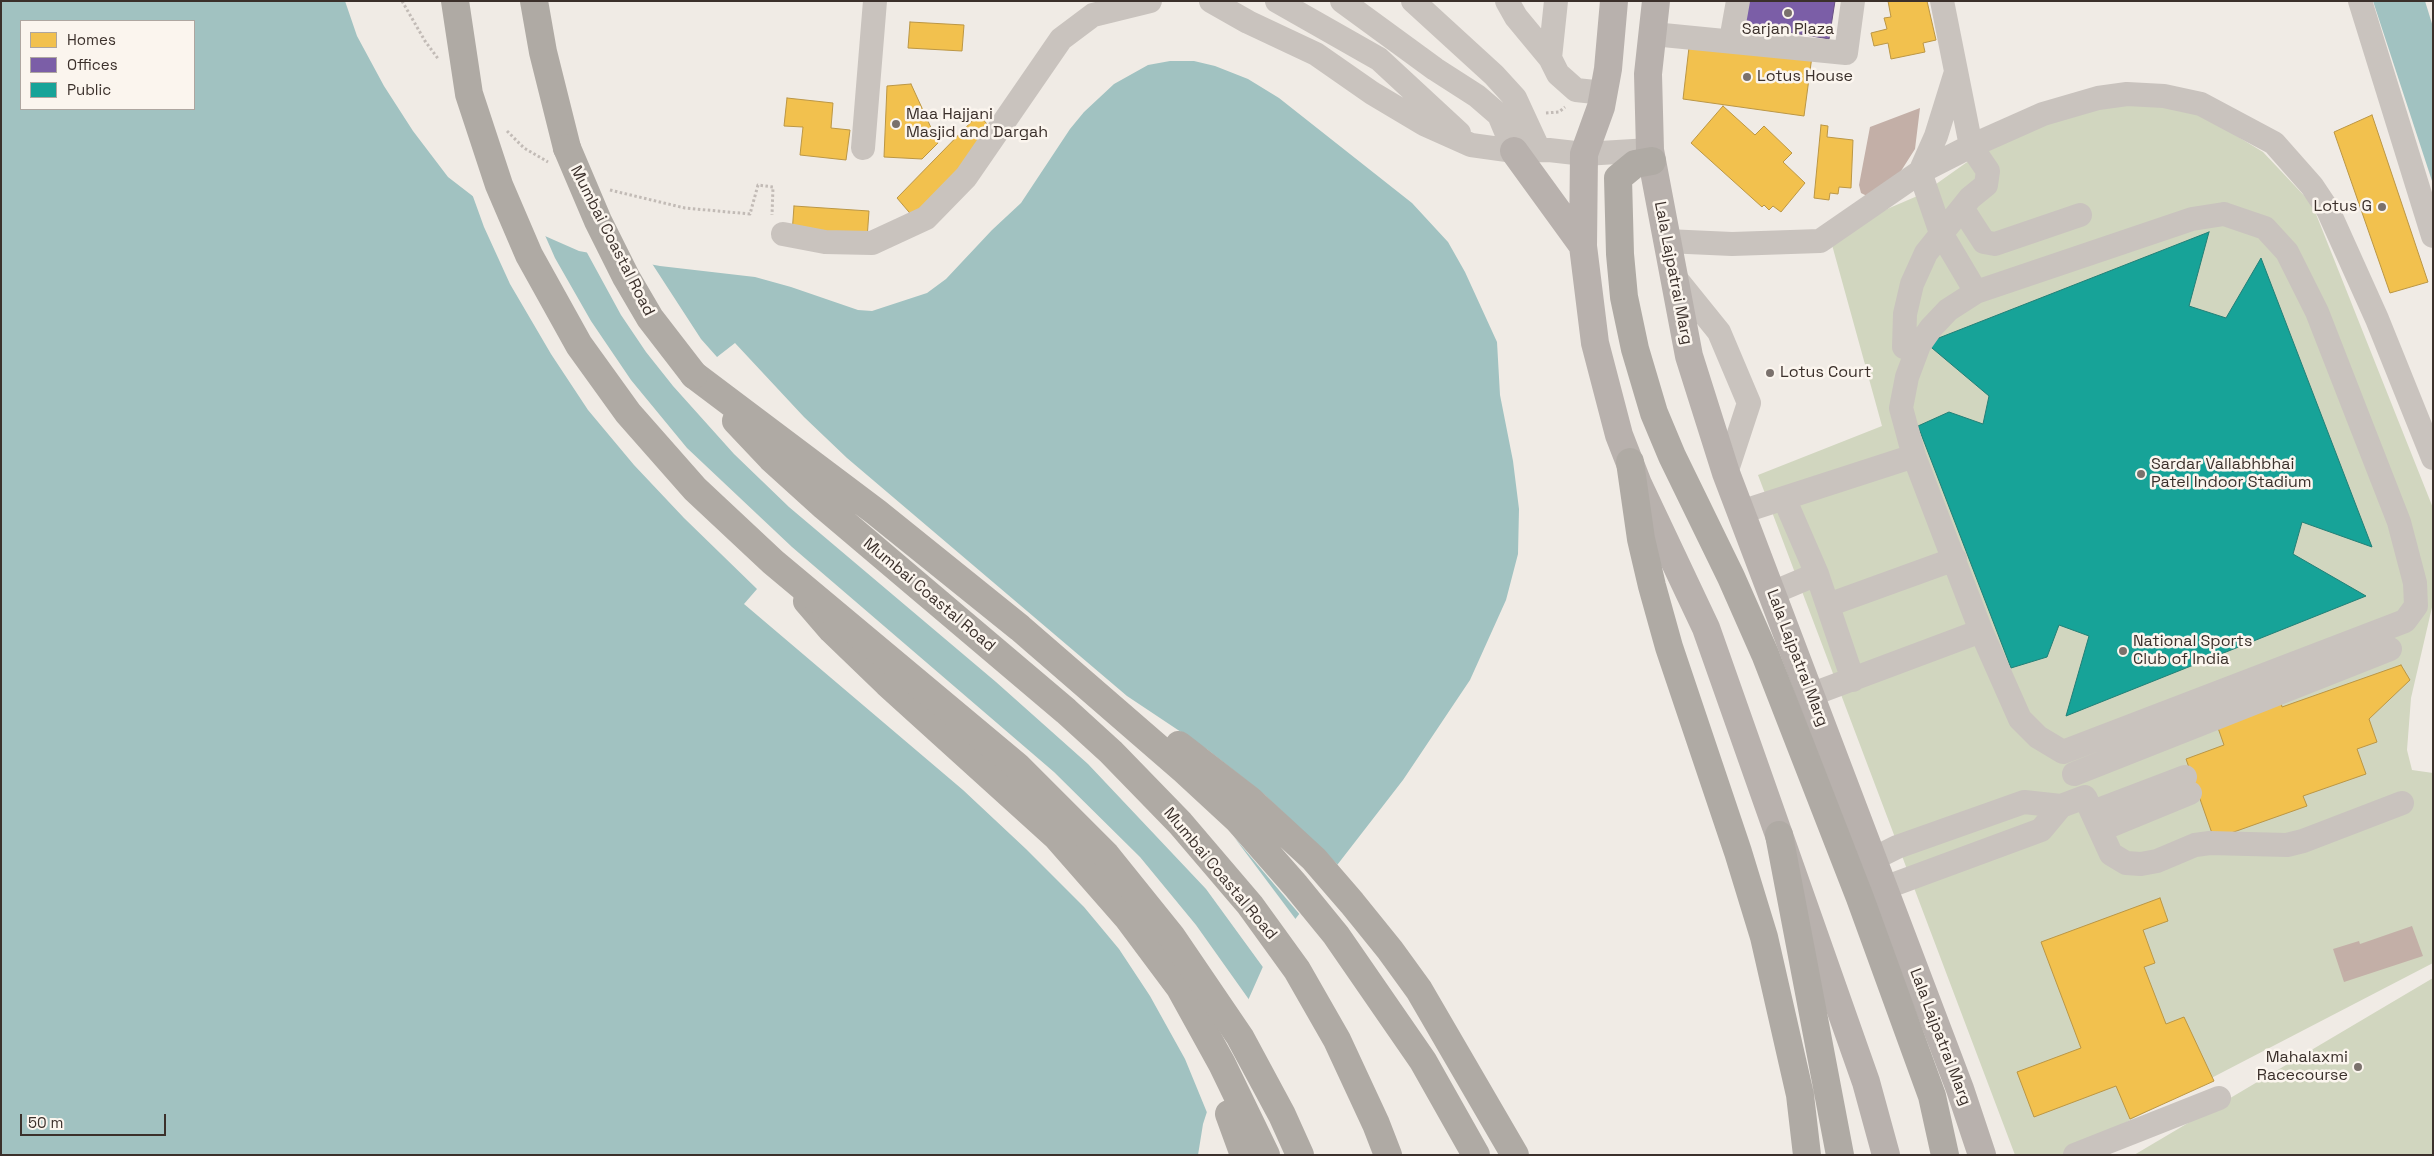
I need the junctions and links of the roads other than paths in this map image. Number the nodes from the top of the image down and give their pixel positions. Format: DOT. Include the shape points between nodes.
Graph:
graph roads {
  1 [pos="455,1"];
  2 [pos="534,1"];
  3 [pos="875,1"];
  4 [pos="1150,1"];
  5 [pos="1211,1"];
  6 [pos="1277,1"];
  7 [pos="1342,1"];
  8 [pos="1413,1"];
  9 [pos="1507,1"];
  10 [pos="1556,1"];
  11 [pos="1614,1"];
  12 [pos="1656,1"];
  13 [pos="1738,1"];
  14 [pos="1853,1"];
  15 [pos="1942,1"];
  16 [pos="2360,1"];
  17 [pos="1653,34"];
  18 [pos="1731,40"];
  19 [pos="1550,58"];
  20 [pos="1956,71"];
  21 [pos="1604,93"];
  22 [pos="1471,145"];
  23 [pos="1971,146"];
  24 [pos="863,148"];
  25 [pos="1527,150"];
  26 [pos="1584,154"];
  27 [pos="1651,155"];
  28 [pos="1920,172"];
  29 [pos="1962,208"];
  30 [pos="2080,215"];
  31 [pos="1941,233"];
  32 [pos="783,234"];
  33 [pos="2433,236"];
  34 [pos="1666,240"];
  35 [pos="1583,246"];
  36 [pos="1673,274"];
  37 [pos="1976,292"];
  38 [pos="1904,347"];
  39 [pos="694,375"];
  40 [pos="1914,456"];
  41 [pos="2433,458"];
  42 [pos="1630,462"];
  43 [pos="1726,473"];
  44 [pos="1763,505"];
  45 [pos="1955,559"];
  46 [pos="773,562"];
  47 [pos="1817,574"];
  48 [pos="1781,589"];
  49 [pos="1828,605"];
  50 [pos="1982,631"];
  51 [pos="2390,649"];
  52 [pos="1853,680"];
  53 [pos="1820,692"];
  54 [pos="1109,704"];
  55 [pos="2063,752"];
  56 [pos="2074,774"];
  57 [pos="2188,785"];
  58 [pos="2402,803"];
  59 [pos="2061,806"];
  60 [pos="2093,813"];
  61 [pos="1779,835"];
  62 [pos="1873,859"];
  63 [pos="1884,888"];
  64 [pos="1182,992"];
  65 [pos="2219,1098"];
  66 [pos="1244,1155"];
  67 [pos="1266,1155"];
  68 [pos="1300,1155"];
  69 [pos="1388,1155"];
  70 [pos="1476,1155"];
  71 [pos="1515,1155"];
  72 [pos="1806,1155"];
  73 [pos="1840,1155"];
  74 [pos="1886,1155"];
  75 [pos="1945,1155"];
  76 [pos="1982,1155"];
  77 [pos="2075,1155"];
  1 -- 46 [label="highway, bridge" via="469,94 499,185 529,255 574,336 628,413 695,489"];
  2 -- 39 [label="highway, Mumbai Coastal Road, bridge" via="542,52 570,156 598,221 636,294 650,318"];
  3 -- 24 [label="street"];
  4 -- 32 [label="street" via="1093,15 1061,39 966,177 926,218 872,243 825,242"];
  5 -- 22 [label="street" via="1316,54 1424,124"];
  6 -- 22 [label="street" via="1379,59"];
  7 -- 25 [label="street" via="1492,108"];
  8 -- 25 [label="street" via="1515,98"];
  9 -- 19 [label="street"];
  10 -- 19 [label="street"];
  11 -- 21 [label="main road"];
  12 -- 17 [label="main road, Lala Lajpatrai Marg"];
  13 -- 18 [label="street"];
  14 -- 18 [label="street" via="1846,53"];
  15 -- 20 [label="street"];
  16 -- 33 [label="street"];
  17 -- 18 [label="street"];
  17 -- 27 [label="main road, Lala Lajpatrai Marg" via="1648,74"];
  19 -- 21 [label="street" via="1558,74 1576,90"];
  20 -- 23 [label="street"];
  20 -- 28 [label="street" via="1939,128"];
  21 -- 26 [label="main road"];
  22 -- 25 [label="street"];
  23 -- 28 [label="street"];
  23 -- 29 [label="street" via="1988,172 1988,178 1986,185"];
  23 -- 41 [label="street" via="2043,114 2098,98 2127,94 2164,96 2201,104 2274,143 2296,166 2328,210 2377,319"];
  25 -- 26 [label="street"];
  25 -- 35 [label="main road"];
  26 -- 27 [label="street"];
  26 -- 35 [label="main road"];
  27 -- 34 [label="main road, Lala Lajpatrai Marg"];
  27 -- 75 [label="highway" via="1618,178 1624,297 1635,349 1654,413 1761,646 1860,898 1932,1096"];
  28 -- 31 [label="street"];
  28 -- 34 [label="street" via="1820,241 1732,244"];
  29 -- 30 [label="street" via="1984,242 1995,244"];
  29 -- 31 [label="street"];
  31 -- 37 [label="street"];
  31 -- 38 [label="street" via="1926,253 1912,284 1905,314"];
  34 -- 36 [label="main road, Lala Lajpatrai Marg"];
  35 -- 42 [label="main road" via="1595,343 1614,418"];
  36 -- 43 [label="main road, Lala Lajpatrai Marg" via="1689,356"];
  36 -- 43 [label="street" via="1719,332 1749,403"];
  37 -- 40 [label="street" via="1948,310 1919,345 1907,377 1902,408"];
  37 -- 55 [label="street" via="2192,219 2224,214 2265,228 2287,252 2317,312 2399,522 2415,583 2416,606 2405,621"];
  39 -- 54 [label="highway" via="876,512"];
  39 -- 69 [label="highway, Mumbai Coastal Road" via="778,464 1066,711 1180,823 1250,905 1297,970 1337,1040"];
  40 -- 44 [label="street"];
  40 -- 45 [label="street"];
  42 -- 61 [label="main road" via="1706,628"];
  42 -- 72 [label="highway" via="1641,539 1669,647 1764,937 1805,1124"];
  43 -- 44 [label="main road, Lala Lajpatrai Marg"];
  44 -- 47 [label="street"];
  44 -- 48 [label="main road, Lala Lajpatrai Marg"];
  45 -- 49 [label="street"];
  45 -- 50 [label="street"];
  46 -- 64 [label="highway, bridge" via="832,630 1056,836 1127,917"];
  46 -- 68 [label="highway, bridge" via="1018,766 1106,855 1172,937 1240,1037"];
  47 -- 48 [label="street"];
  47 -- 49 [label="street"];
  48 -- 53 [label="main road, Lala Lajpatrai Marg"];
  49 -- 52 [label="street"];
  50 -- 52 [label="street"];
  50 -- 55 [label="street" via="2020,719 2038,737"];
  51 -- 56 [label="street"];
  52 -- 53 [label="street"];
  53 -- 62 [label="main road, Lala Lajpatrai Marg"];
  54 -- 70 [label="highway" via="1238,820 1336,935 1423,1061"];
  54 -- 71 [label="highway" via="1173,741 1215,771 1314,859 1385,943 1419,990"];
  55 -- 56 [label="street"];
  56 -- 60 [label="street"];
  57 -- 60 [label="street"];
  58 -- 60 [label="street" via="2287,845 2210,843 2141,864 2126,863 2111,854"];
  59 -- 60 [label="street"];
  59 -- 62 [label="street" via="2024,802"];
  59 -- 63 [label="street" via="2041,830"];
  61 -- 73 [label="highway"];
  61 -- 74 [label="main road" via="1866,1082"];
  62 -- 63 [label="main road, Lala Lajpatrai Marg"];
  63 -- 76 [label="main road, Lala Lajpatrai Marg"];
  64 -- 66 [label="highway"];
  64 -- 67 [label="highway" via="1222,1064"];
  65 -- 77 [label="street"];
}
